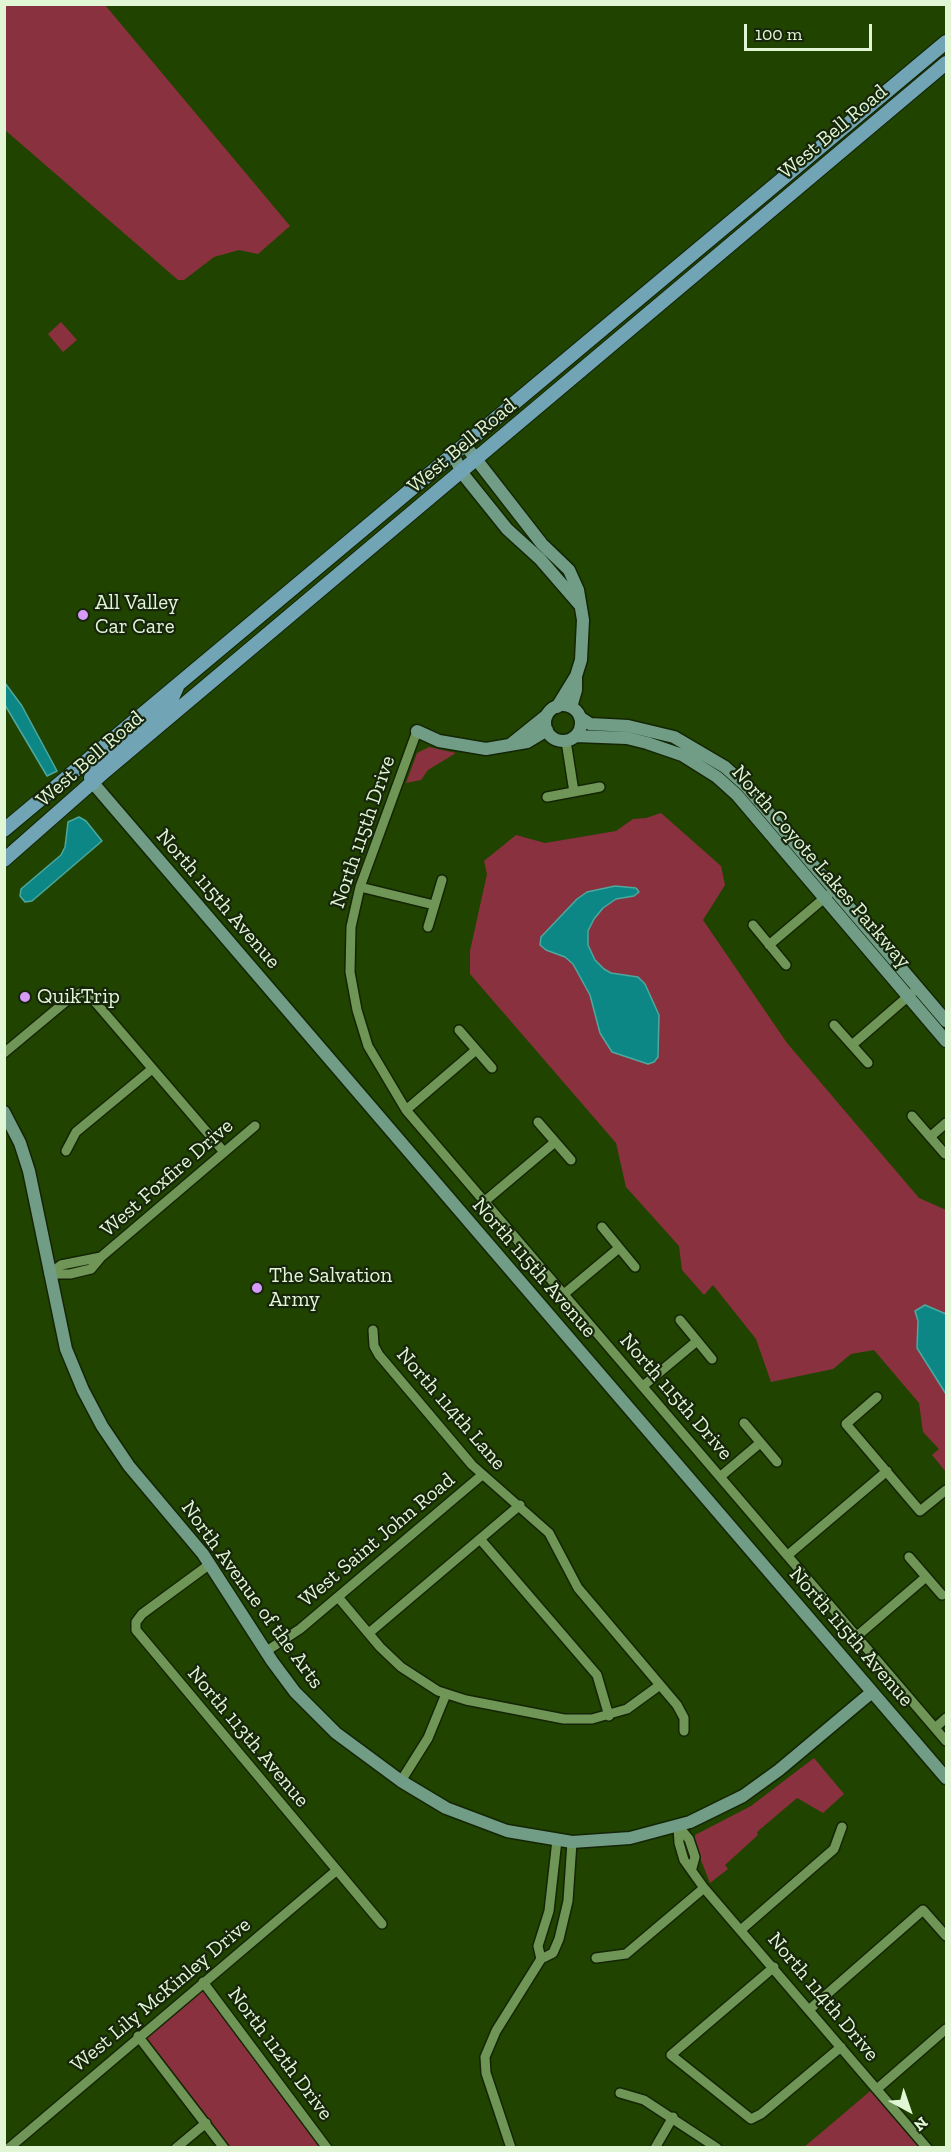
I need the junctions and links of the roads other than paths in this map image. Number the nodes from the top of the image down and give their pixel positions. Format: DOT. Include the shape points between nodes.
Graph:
graph roads {
  1 [pos="946,42"];
  2 [pos="946,63"];
  3 [pos="465,445"];
  4 [pos="453,454"];
  5 [pos="476,461"];
  6 [pos="462,473"];
  7 [pos="362,532"];
  8 [pos="580,604"];
  9 [pos="300,609"];
  10 [pos="261,615"];
  11 [pos="576,676"];
  12 [pos="178,685"];
  13 [pos="203,690"];
  14 [pos="572,707"];
  15 [pos="552,711"];
  16 [pos="581,718"];
  17 [pos="417,730"];
  18 [pos="547,730"];
  19 [pos="571,739"];
  20 [pos="507,746"];
  21 [pos="93,783"];
  22 [pos="600,787"];
  23 [pos="574,792"];
  24 [pos="548,797"];
  25 [pos="4,830"];
  26 [pos="4,860"];
  27 [pos="442,880"];
  28 [pos="360,887"];
  29 [pos="835,890"];
  30 [pos="825,898"];
  31 [pos="434,905"];
  32 [pos="753,925"];
  33 [pos="428,927"];
  34 [pos="769,945"];
  35 [pos="786,964"];
  36 [pos="914,992"];
  37 [pos="946,1021"];
  38 [pos="834,1025"];
  39 [pos="459,1030"];
  40 [pos="946,1041"];
  41 [pos="852,1045"];
  42 [pos="476,1050"];
  43 [pos="4,1053"];
  44 [pos="868,1063"];
  45 [pos="492,1068"];
  46 [pos="152,1069"];
  47 [pos="406,1110"];
  48 [pos="4,1112"];
  49 [pos="912,1116"];
  50 [pos="538,1122"];
  51 [pos="946,1123"];
  52 [pos="255,1126"];
  53 [pos="930,1137"];
  54 [pos="555,1142"];
  55 [pos="66,1151"];
  56 [pos="224,1152"];
  57 [pos="945,1154"];
  58 [pos="571,1160"];
  59 [pos="485,1201"];
  60 [pos="602,1227"];
  61 [pos="619,1248"];
  62 [pos="635,1267"];
  63 [pos="49,1274"];
  64 [pos="564,1294"];
  65 [pos="680,1320"];
  66 [pos="373,1330"];
  67 [pos="697,1341"];
  68 [pos="712,1359"];
  69 [pos="643,1386"];
  70 [pos="877,1397"];
  71 [pos="744,1424"];
  72 [pos="760,1443"];
  73 [pos="777,1462"];
  74 [pos="887,1471"];
  75 [pos="482,1475"];
  76 [pos="721,1476"];
  77 [pos="946,1490"];
  78 [pos="520,1505"];
  79 [pos="480,1539"];
  80 [pos="788,1555"];
  81 [pos="909,1557"];
  82 [pos="210,1564"];
  83 [pos="926,1577"];
  84 [pos="942,1595"];
  85 [pos="338,1597"];
  86 [pos="369,1633"];
  87 [pos="856,1637"];
  88 [pos="266,1652"];
  89 [pos="660,1685"];
  90 [pos="872,1692"];
  91 [pos="446,1694"];
  92 [pos="609,1716"];
  93 [pos="946,1718"];
  94 [pos="935,1728"];
  95 [pos="684,1731"];
  96 [pos="946,1741"];
  97 [pos="946,1778"];
  98 [pos="401,1781"];
  99 [pos="678,1826"];
  100 [pos="842,1827"];
  101 [pos="557,1840"];
  102 [pos="572,1842"];
  103 [pos="337,1870"];
  104 [pos="704,1887"];
  105 [pos="382,1924"];
  106 [pos="741,1929"];
  107 [pos="946,1936"];
  108 [pos="596,1958"];
  109 [pos="541,1959"];
  110 [pos="774,1967"];
  111 [pos="203,1982"];
  112 [pos="810,2009"];
  113 [pos="946,2029"];
  114 [pos="138,2036"];
  115 [pos="841,2047"];
  116 [pos="877,2089"];
  117 [pos="620,2093"];
  118 [pos="673,2117"];
  119 [pos="206,2123"];
  120 [pos="9,2148"];
  121 [pos="176,2148"];
  122 [pos="224,2148"];
  123 [pos="327,2148"];
  124 [pos="511,2148"];
  125 [pos="656,2148"];
  126 [pos="717,2148"];
  127 [pos="927,2148"];
  1 -- 3 [label="main road, West Bell Road"];
  2 -- 5 [label="main road, West Bell Road"];
  3 -- 4 [label="main road, West Bell Road"];
  3 -- 5 [label="street"];
  4 -- 6 [label="street"];
  4 -- 7 [label="main road, West Bell Road"];
  5 -- 6 [label="main road, West Bell Road"];
  5 -- 8 [label="street" via="542,544 568,570"];
  6 -- 8 [label="street" via="507,529"];
  6 -- 9 [label="main road, West Bell Road"];
  7 -- 9 [label="main road" via="345,558 300,595"];
  7 -- 10 [label="main road, West Bell Road"];
  8 -- 11 [label="street" via="583,640"];
  9 -- 13 [label="main road, West Bell Road"];
  10 -- 12 [label="main road, West Bell Road"];
  10 -- 13 [label="main road" via="263,624 258,633 214,670"];
  11 -- 14 [label="street"];
  11 -- 15 [label="street"];
  12 -- 21 [label="main road" via="169,705 95,767"];
  12 -- 25 [label="main road, West Bell Road"];
  13 -- 21 [label="main road, West Bell Road"];
  14 -- 15 [label="street"];
  14 -- 16 [label="street"];
  15 -- 18 [label="street"];
  15 -- 20 [label="street"];
  16 -- 19 [label="street" via="581,728"];
  16 -- 29 [label="street, North Coyote Lakes Parkway" via="590,724 628,726 674,737 710,756 746,786"];
  17 -- 20 [label="street" via="439,741 463,746"];
  17 -- 28 [label="street, North 115th Drive"];
  18 -- 19 [label="street" via="555,739"];
  18 -- 20 [label="street" via="527,742"];
  19 -- 23 [label="street"];
  19 -- 30 [label="street, North Coyote Lakes Parkway" via="627,738 669,750 703,767 737,795"];
  21 -- 26 [label="main road, West Bell Road"];
  21 -- 90 [label="street, North 115th Avenue"];
  22 -- 23 [label="street"];
  23 -- 24 [label="street"];
  27 -- 31 [label="street"];
  28 -- 31 [label="street"];
  28 -- 47 [label="street, North 115th Drive" via="351,927 350,972 357,1010 368,1046"];
  29 -- 30 [label="street"];
  29 -- 36 [label="street, North Coyote Lakes Parkway"];
  30 -- 34 [label="street"];
  30 -- 36 [label="street, North Coyote Lakes Parkway"];
  31 -- 33 [label="street"];
  32 -- 34 [label="street"];
  34 -- 35 [label="street"];
  36 -- 37 [label="street, North Coyote Lakes Parkway"];
  36 -- 40 [label="street, North Coyote Lakes Parkway"];
  36 -- 41 [label="street"];
  38 -- 41 [label="street"];
  39 -- 42 [label="street"];
  41 -- 44 [label="street"];
  42 -- 45 [label="street"];
  42 -- 47 [label="street"];
  43 -- 46 [label="street" via="82,992 91,997"];
  46 -- 55 [label="street" via="76,1132"];
  46 -- 56 [label="street"];
  47 -- 59 [label="street, North 115th Drive"];
  48 -- 63 [label="street, North Avenue of the Arts" via="29,1171"];
  49 -- 53 [label="street"];
  50 -- 54 [label="street"];
  51 -- 53 [label="street"];
  52 -- 56 [label="street, West Foxfire Drive"];
  53 -- 57 [label="street"];
  54 -- 58 [label="street"];
  54 -- 59 [label="street"];
  56 -- 63 [label="street, West Foxfire Drive" via="91,1269"];
  59 -- 64 [label="street, North 115th Drive"];
  60 -- 61 [label="street"];
  61 -- 62 [label="street"];
  61 -- 64 [label="street"];
  63 -- 82 [label="street, North Avenue of the Arts" via="66,1349 98,1420 129,1466"];
  64 -- 69 [label="street, North 115th Drive"];
  65 -- 67 [label="street"];
  66 -- 75 [label="street, North 114th Lane" via="379,1355"];
  67 -- 68 [label="street"];
  67 -- 69 [label="street"];
  69 -- 76 [label="street, North 115th Drive"];
  70 -- 74 [label="street" via="846,1424"];
  71 -- 72 [label="street"];
  72 -- 73 [label="street"];
  72 -- 76 [label="street"];
  74 -- 77 [label="street" via="920,1511"];
  74 -- 80 [label="street"];
  75 -- 78 [label="street, North 114th Lane"];
  75 -- 85 [label="street, West Saint John Road"];
  76 -- 80 [label="street, North 115th Drive"];
  78 -- 79 [label="street"];
  78 -- 89 [label="street, North 114th Lane" via="549,1533 578,1588"];
  79 -- 86 [label="street"];
  79 -- 92 [label="street" via="597,1675"];
  80 -- 87 [label="street, North 115th Drive"];
  81 -- 83 [label="street"];
  82 -- 88 [label="street, North Avenue of the Arts"];
  82 -- 103 [label="street, North 113th Avenue" via="158,1601 135,1626 141,1639"];
  83 -- 84 [label="street"];
  83 -- 87 [label="street"];
  85 -- 86 [label="street"];
  85 -- 88 [label="street, West Saint John Road"];
  86 -- 91 [label="street" via="401,1667"];
  87 -- 94 [label="street, North 115th Drive"];
  88 -- 98 [label="street, North Avenue of the Arts" via="295,1692 325,1723"];
  89 -- 92 [label="street" via="634,1705"];
  89 -- 95 [label="street, North 114th Lane" via="681,1711"];
  90 -- 97 [label="street, North 115th Avenue"];
  90 -- 99 [label="street, North Avenue of the Arts" via="753,1790"];
  91 -- 92 [label="street" via="564,1719"];
  91 -- 98 [label="street" via="428,1738"];
  93 -- 94 [label="street"];
  94 -- 96 [label="street, North 115th Drive"];
  98 -- 101 [label="street, North Avenue of the Arts" via="475,1821"];
  99 -- 102 [label="street, North Avenue of the Arts" via="630,1838"];
  99 -- 104 [label="street, North 114th Drive" via="684,1860"];
  100 -- 106 [label="street" via="834,1849"];
  101 -- 102 [label="street, North Avenue of the Arts"];
  101 -- 109 [label="street" via="549,1911 538,1946"];
  102 -- 109 [label="street" via="562,1929 552,1953"];
  103 -- 105 [label="street, North 113th Avenue"];
  103 -- 111 [label="street, West Lily McKinley Drive"];
  104 -- 106 [label="street, North 114th Drive"];
  104 -- 108 [label="street" via="626,1954"];
  106 -- 110 [label="street, North 114th Drive"];
  107 -- 112 [label="street" via="923,1910"];
  109 -- 124 [label="street" via="496,2031 485,2057 486,2073"];
  110 -- 112 [label="street, North 114th Drive"];
  110 -- 115 [label="street" via="671,2055 751,2119"];
  111 -- 114 [label="street, West Lily McKinley Drive"];
  111 -- 123 [label="street, North 112th Drive"];
  112 -- 115 [label="street, North 114th Drive"];
  113 -- 116 [label="street"];
  114 -- 119 [label="street"];
  114 -- 120 [label="street, West Lily McKinley Drive"];
  115 -- 116 [label="street, North 114th Drive"];
  116 -- 127 [label="street, North 114th Drive"];
  117 -- 118 [label="street" via="644,2100"];
  118 -- 125 [label="street"];
  118 -- 126 [label="street"];
  119 -- 121 [label="street"];
  119 -- 122 [label="street"];
}
